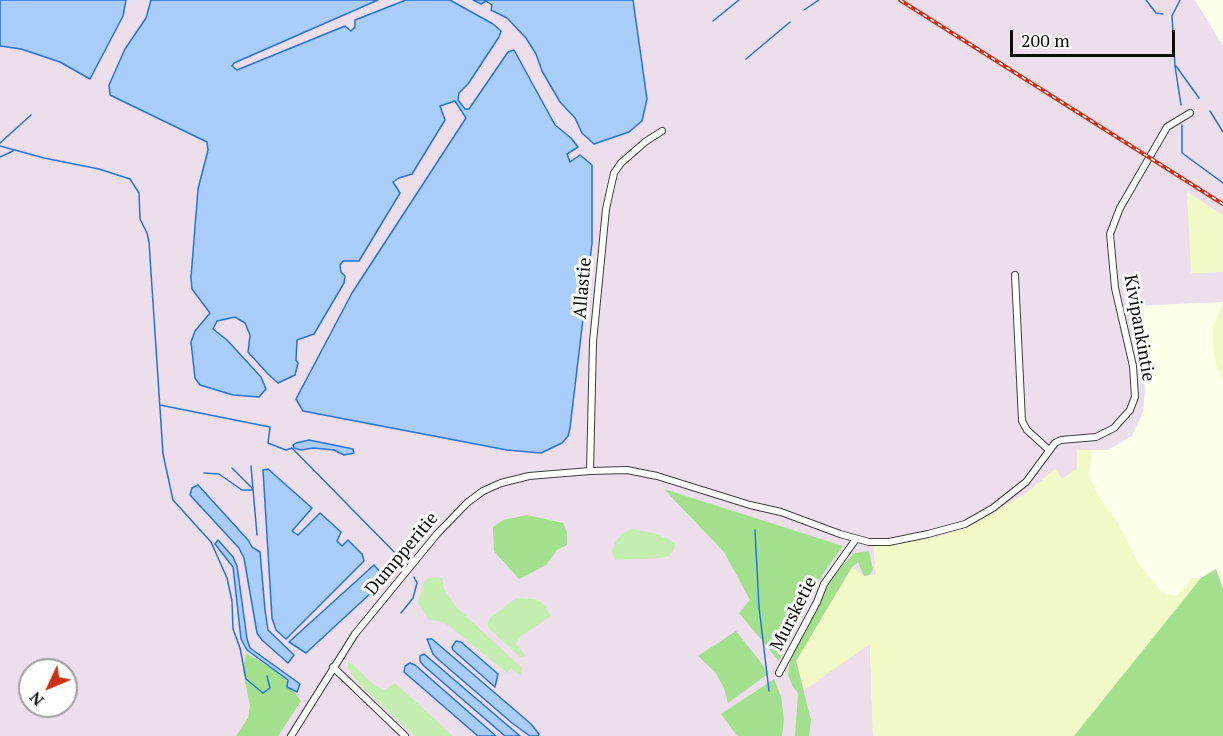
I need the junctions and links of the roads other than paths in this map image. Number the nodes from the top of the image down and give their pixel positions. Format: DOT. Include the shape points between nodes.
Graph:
graph roads {
  1 [pos="1190,113"];
  2 [pos="662,131"];
  3 [pos="1015,275"];
  4 [pos="1049,450"];
  5 [pos="590,471"];
  6 [pos="856,539"];
  7 [pos="333,667"];
  8 [pos="779,673"];
  9 [pos="291,736"];
  10 [pos="405,736"];
  1 -- 4 [label="street, Kivipankintie" via="1167,127 1120,208 1110,234 1115,288 1133,366 1135,397 1130,410 1114,428 1096,436 1061,440"];
  2 -- 5 [label="street, Allastie" via="621,163 611,183 593,342"];
  3 -- 4 [label="street" via="1022,421"];
  4 -- 6 [label="street" via="1026,482 965,524 889,542"];
  5 -- 6 [label="street" via="627,470 657,476 781,512"];
  5 -- 7 [label="street, Dumpperitie" via="529,476 501,483 475,497 437,534"];
  6 -- 8 [label="street, Mursketie" via="824,584"];
  7 -- 9 [label="street, Dumpperitie"];
  7 -- 10 [label="street"];
}
